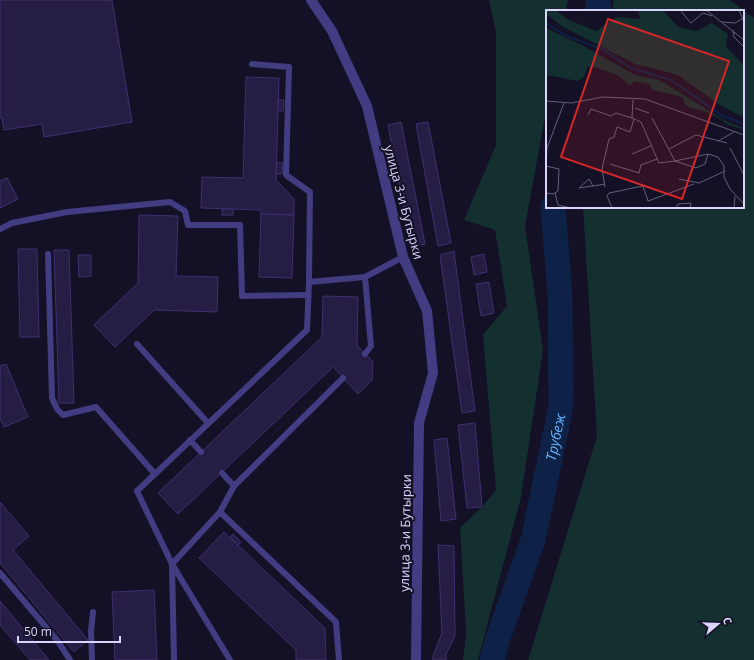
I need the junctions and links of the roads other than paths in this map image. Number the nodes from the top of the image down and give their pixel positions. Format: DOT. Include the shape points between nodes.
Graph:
graph roads {
  1 [pos="311,0"];
  2 [pos="252,64"];
  3 [pos="0,229"];
  4 [pos="48,254"];
  5 [pos="403,257"];
  6 [pos="365,277"];
  7 [pos="309,282"];
  8 [pos="308,295"];
  9 [pos="137,344"];
  10 [pos="365,354"];
  11 [pos="343,378"];
  12 [pos="208,423"];
  13 [pos="190,440"];
  14 [pos="201,452"];
  15 [pos="222,473"];
  16 [pos="154,474"];
  17 [pos="234,486"];
  18 [pos="220,512"];
  19 [pos="172,564"];
  20 [pos="0,573"];
  21 [pos="93,612"];
  22 [pos="70,660"];
  23 [pos="92,660"];
  24 [pos="174,660"];
  25 [pos="230,660"];
  26 [pos="339,660"];
  27 [pos="416,660"];
  1 -- 5 [label="street, улица 3-и Бутырки" via="332,31 367,106"];
  2 -- 7 [label="lane" via="288,67 286,175 310,192"];
  3 -- 8 [label="lane" via="12,223 67,212 170,202 185,210 188,225 240,225 242,296"];
  4 -- 16 [label="lane" via="52,398 57,409 63,415 96,407"];
  5 -- 6 [label="lane"];
  5 -- 27 [label="street, улица 3-и Бутырки" via="427,311 433,373 419,423"];
  6 -- 7 [label="lane"];
  6 -- 10 [label="lane" via="371,346"];
  7 -- 8 [label="lane"];
  8 -- 12 [label="lane" via="307,330"];
  9 -- 12 [label="lane"];
  11 -- 17 [label="lane"];
  12 -- 13 [label="lane"];
  13 -- 14 [label="lane"];
  13 -- 16 [label="lane"];
  15 -- 17 [label="lane"];
  16 -- 19 [label="lane" via="137,491"];
  17 -- 18 [label="lane"];
  18 -- 19 [label="lane"];
  18 -- 26 [label="lane" via="336,622"];
  19 -- 24 [label="lane"];
  19 -- 25 [label="lane"];
  20 -- 22 [label="lane" via="57,640"];
  21 -- 23 [label="lane"];
}
